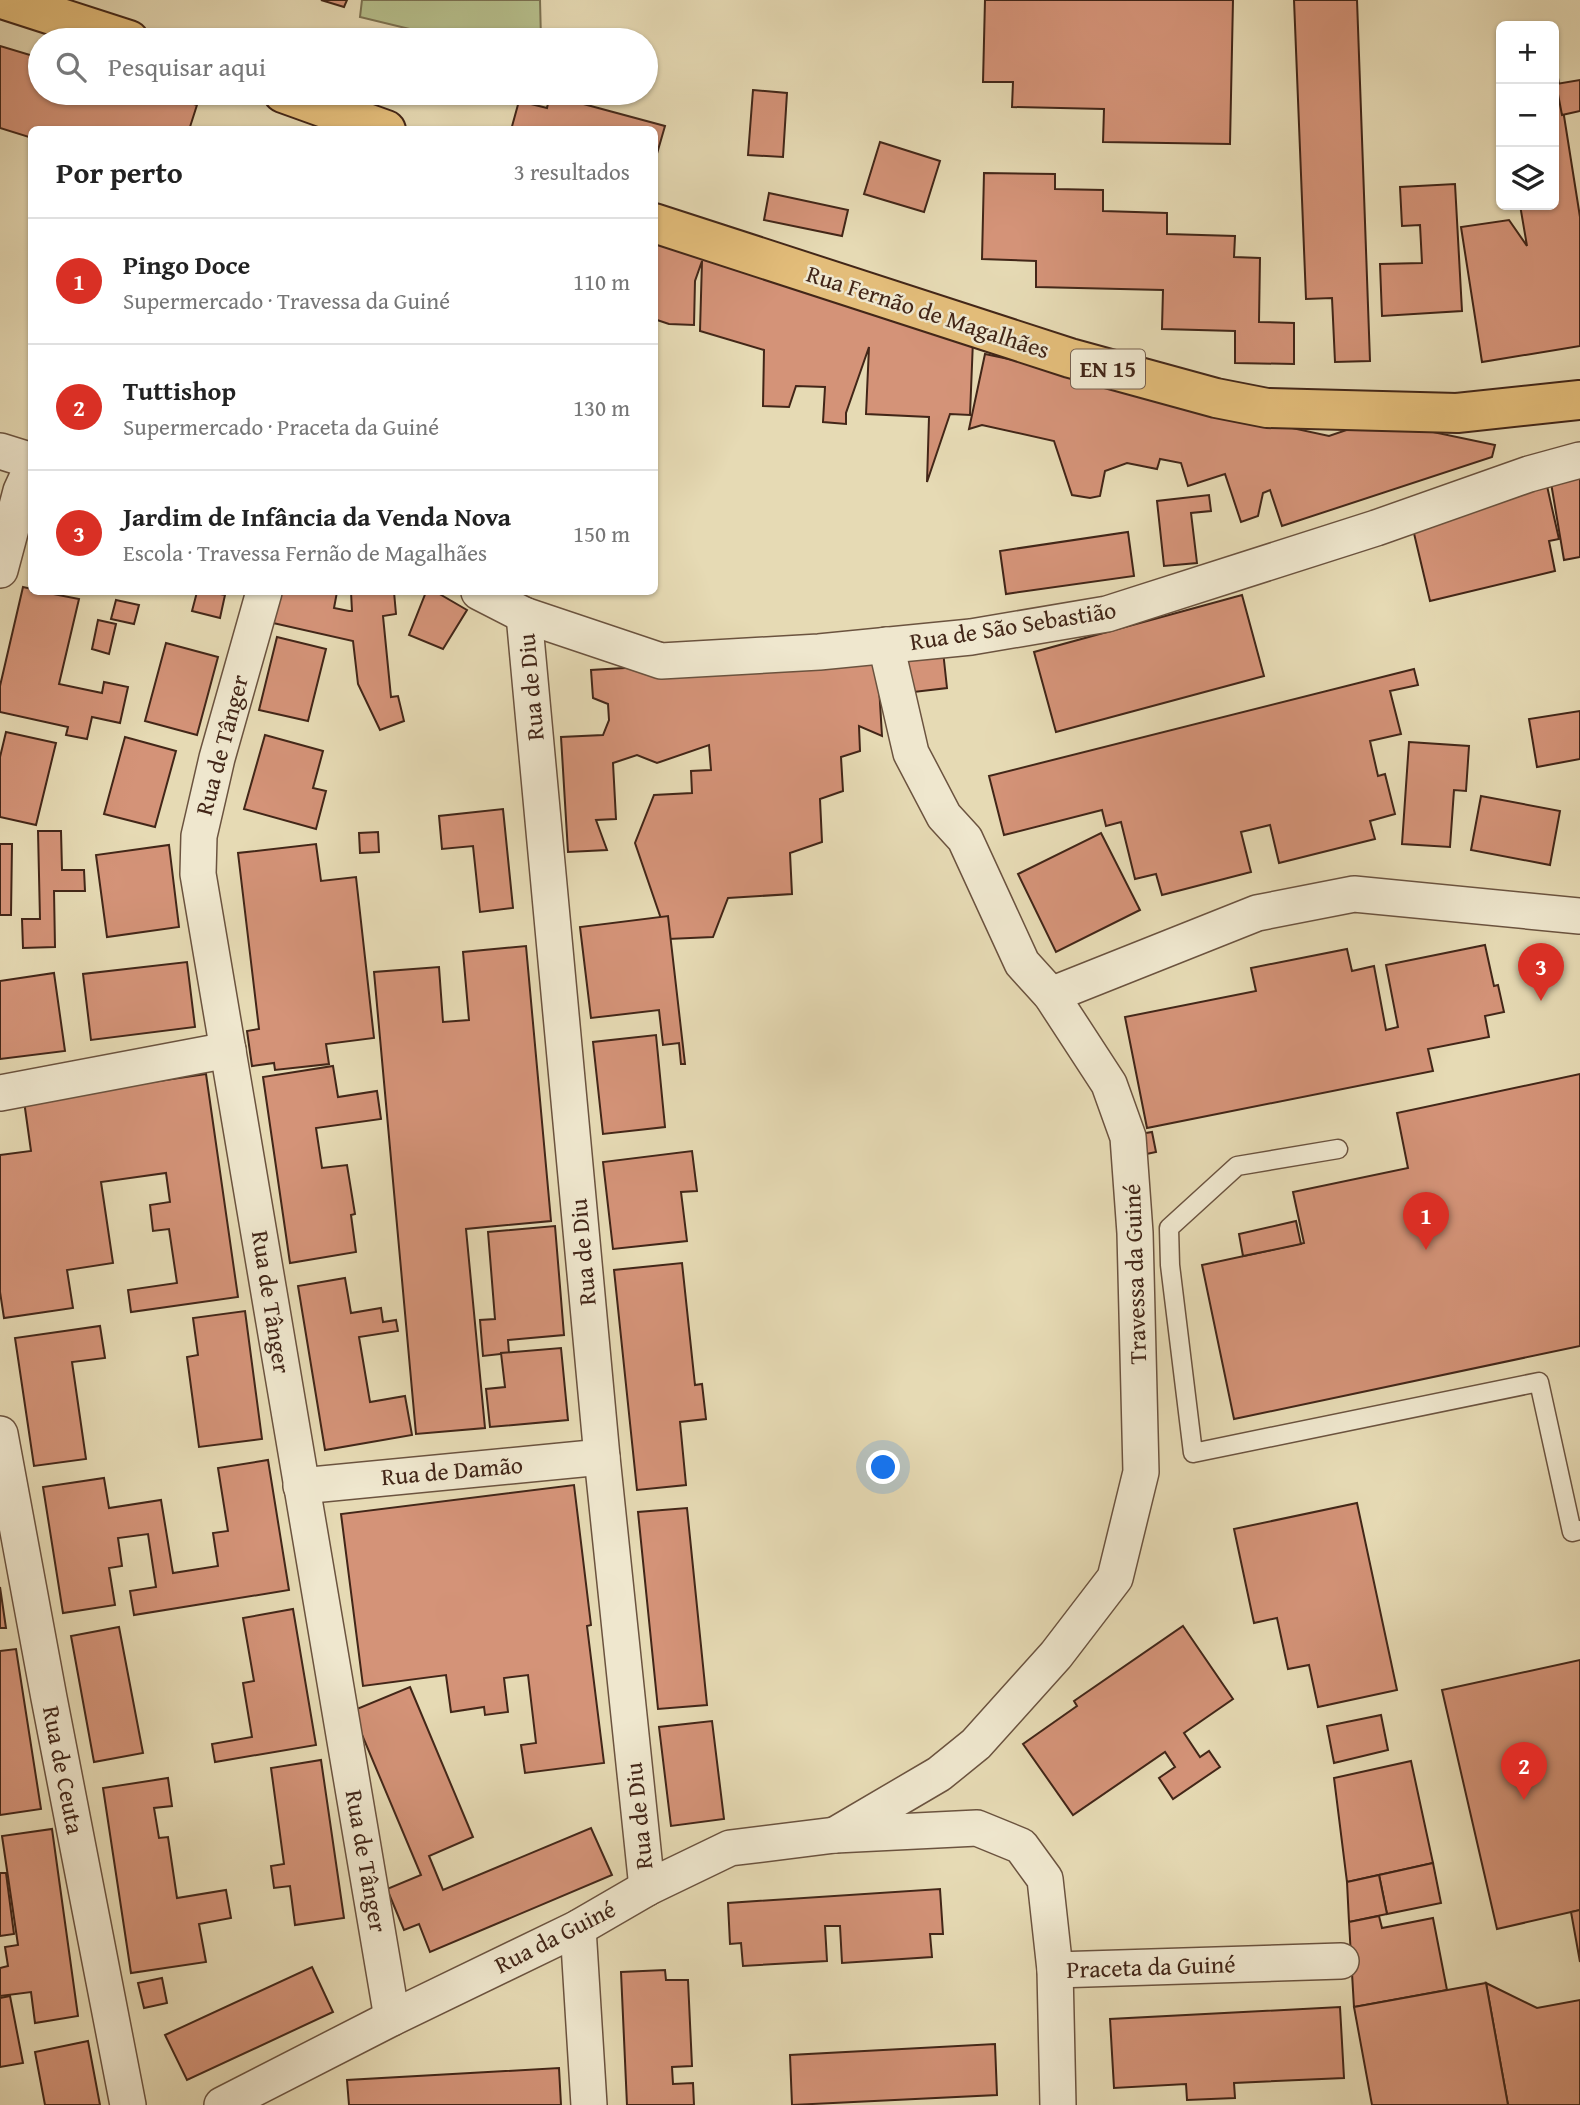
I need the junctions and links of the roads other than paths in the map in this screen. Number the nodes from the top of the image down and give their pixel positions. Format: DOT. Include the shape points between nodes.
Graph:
graph roads {
  1 [pos="5,0"];
  2 [pos="92,28"];
  3 [pos="315,105"];
  4 [pos="371,126"];
  5 [pos="658,224"];
  6 [pos="1580,400"];
  7 [pos="0,451"];
  8 [pos="28,460"];
  9 [pos="1580,460"];
  10 [pos="28,477"];
  11 [pos="0,570"];
  12 [pos="263,595"];
  13 [pos="485,595"];
  14 [pos="524,615"];
  15 [pos="886,645"];
  16 [pos="1580,916"];
  17 [pos="1051,995"];
  18 [pos="229,1050"];
  19 [pos="0,1093"];
  20 [pos="1338,1149"];
  21 [pos="0,1434"];
  22 [pos="602,1457"];
  23 [pos="301,1486"];
  24 [pos="1580,1530"];
  25 [pos="835,1835"];
  26 [pos="647,1888"];
  27 [pos="578,1928"];
  28 [pos="1341,1961"];
  29 [pos="1055,1970"];
  30 [pos="393,2018"];
  31 [pos="128,2105"];
  32 [pos="222,2105"];
  33 [pos="589,2105"];
  34 [pos="1058,2105"];
  1 -- 2 [label="main road"];
  3 -- 4 [label="main road"];
  5 -- 6 [label="main road, Rua Fernão de Magalhães / EN 15" via="1070,358 1165,386 1267,408 1457,413"];
  7 -- 8 [label="street"];
  9 -- 15 [label="street, Rua de São Sebastião" via="1107,614 971,637"];
  10 -- 11 [label="street"];
  12 -- 18 [label="street, Rua de Tânger" via="199,836 198,874"];
  13 -- 14 [label="street, Rua de São Sebastião"];
  14 -- 15 [label="street, Rua de São Sebastião" via="661,661"];
  14 -- 22 [label="street, Rua de Diu"];
  15 -- 17 [label="street, Travessa da Guiné" via="911,752 944,816 965,839 1022,963"];
  16 -- 17 [label="street" via="1354,894 1257,913"];
  17 -- 25 [label="street, Travessa da Guiné" via="1109,1084 1128,1137 1141,1472 1115,1578 1056,1655 976,1744 939,1774"];
  18 -- 19 [label="street"];
  18 -- 23 [label="street, Rua de Tânger"];
  20 -- 24 [label="lane" via="1237,1166 1169,1228 1193,1453 1539,1382 1572,1532"];
  21 -- 31 [label="street, Rua de Ceuta"];
  22 -- 23 [label="street, Rua de Damão"];
  22 -- 26 [label="street, Rua de Diu"];
  23 -- 30 [label="street, Rua de Tânger"];
  25 -- 26 [label="street, Rua da Guiné" via="730,1848"];
  25 -- 29 [label="street, Rua da Guiné" via="977,1829 1021,1846 1045,1879"];
  26 -- 27 [label="street, Rua da Guiné"];
  27 -- 30 [label="street, Rua da Guiné"];
  27 -- 33 [label="street"];
  28 -- 29 [label="street, Praceta da Guiné"];
  29 -- 34 [label="street, Praceta da Guiné"];
  30 -- 32 [label="street, Rua da Guiné"];
}
